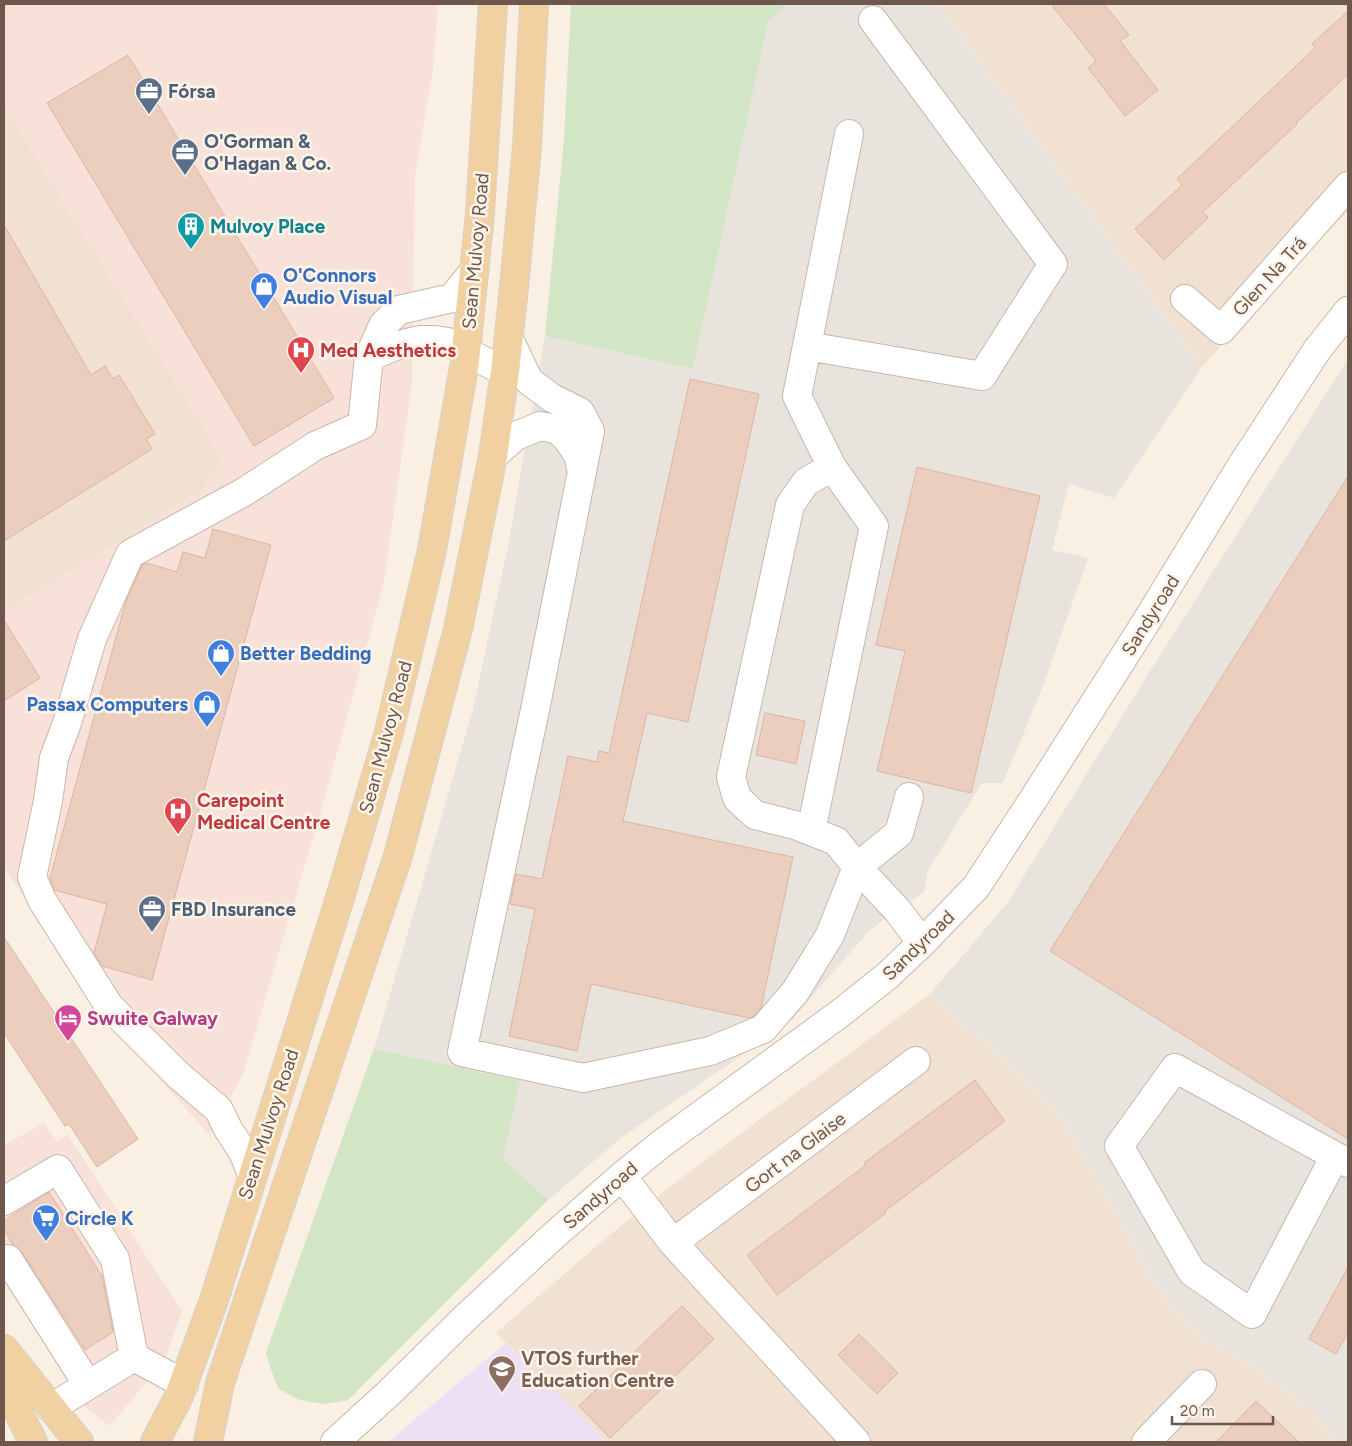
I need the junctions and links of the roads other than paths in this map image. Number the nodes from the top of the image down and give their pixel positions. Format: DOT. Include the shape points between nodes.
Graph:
graph roads {
  1 [pos="493,4"];
  2 [pos="534,4"];
  3 [pos="873,20"];
  4 [pos="849,134"];
  5 [pos="1348,186"];
  6 [pos="474,271"];
  7 [pos="1185,298"];
  8 [pos="1348,311"];
  9 [pos="509,339"];
  10 [pos="807,346"];
  11 [pos="466,351"];
  12 [pos="369,357"];
  13 [pos="505,372"];
  14 [pos="493,456"];
  15 [pos="832,467"];
  16 [pos="582,472"];
  17 [pos="909,797"];
  18 [pos="811,831"];
  19 [pos="857,867"];
  20 [pos="922,943"];
  21 [pos="916,1061"];
  22 [pos="1342,1160"];
  23 [pos="252,1175"];
  24 [pos="622,1176"];
  25 [pos="4,1201"];
  26 [pos="673,1243"];
  27 [pos="5,1257"];
  28 [pos="4,1349"];
  29 [pos="134,1357"];
  30 [pos="4,1383"];
  31 [pos="184,1384"];
  32 [pos="1202,1384"];
  33 [pos="88,1385"];
  34 [pos="51,1408"];
  35 [pos="33,1442"];
  36 [pos="79,1442"];
  37 [pos="155,1442"];
  38 [pos="208,1442"];
  39 [pos="335,1442"];
  40 [pos="856,1442"];
  41 [pos="1146,1442"];
  1 -- 6 [label="main road, Sean Mulvoy Road"];
  2 -- 9 [label="main road, Sean Mulvoy Road" via="527,147"];
  3 -- 10 [label="street" via="1053,264 982,376"];
  4 -- 10 [label="street"];
  5 -- 7 [label="street, Glen Na Trá" via="1221,330"];
  6 -- 11 [label="main road, Sean Mulvoy Road"];
  6 -- 12 [label="street" via="452,298 399,310 383,325"];
  8 -- 20 [label="street, Sandyroad" via="1317,350 1245,460 1141,630 976,887"];
  9 -- 13 [label="main road, Sean Mulvoy Road"];
  9 -- 16 [label="street" via="529,381 552,398 580,412 590,431"];
  10 -- 15 [label="street" via="797,396"];
  11 -- 12 [label="street" via="448,342 419,340"];
  11 -- 13 [label="street"];
  11 -- 23 [label="main road, Sean Mulvoy Road" via="432,550 389,732"];
  12 -- 23 [label="street" via="362,425 315,446 244,492 130,554 92,639 68,723 54,758 32,876 42,900 109,1006 177,1074 219,1110"];
  13 -- 14 [label="main road, Sean Mulvoy Road"];
  14 -- 16 [label="street" via="516,436 540,426 556,429 566,437 578,454"];
  14 -- 38 [label="main road, Sean Mulvoy Road" via="458,629 398,856 220,1383"];
  15 -- 18 [label="street" via="874,526"];
  15 -- 18 [label="street" via="806,482 790,505 731,777 737,798 755,815"];
  16 -- 19 [label="street" via="462,1052 583,1078 710,1051 763,1029 794,992 830,935"];
  17 -- 19 [label="street" via="899,833"];
  18 -- 19 [label="street" via="836,841"];
  19 -- 20 [label="street" via="898,911"];
  20 -- 24 [label="street, Sandyroad" via="838,1016"];
  21 -- 26 [label="street, Gort na Glaise"];
  22 -- 22 [label="street" via="1252,1314 1192,1272 1119,1146 1175,1068"];
  23 -- 31 [label="main road, Sean Mulvoy Road" via="214,1300"];
  24 -- 26 [label="street"];
  24 -- 39 [label="street, Sandyroad" via="524,1263"];
  25 -- 29 [label="street" via="58,1168 115,1259"];
  26 -- 40 [label="street"];
  27 -- 33 [label="street"];
  28 -- 34 [label="main road"];
  29 -- 31 [label="street"];
  29 -- 33 [label="street"];
  30 -- 35 [label="main road"];
  31 -- 37 [label="main road, Sean Mulvoy Road"];
  32 -- 41 [label="street"];
  33 -- 34 [label="street"];
  34 -- 36 [label="main road"];
}
